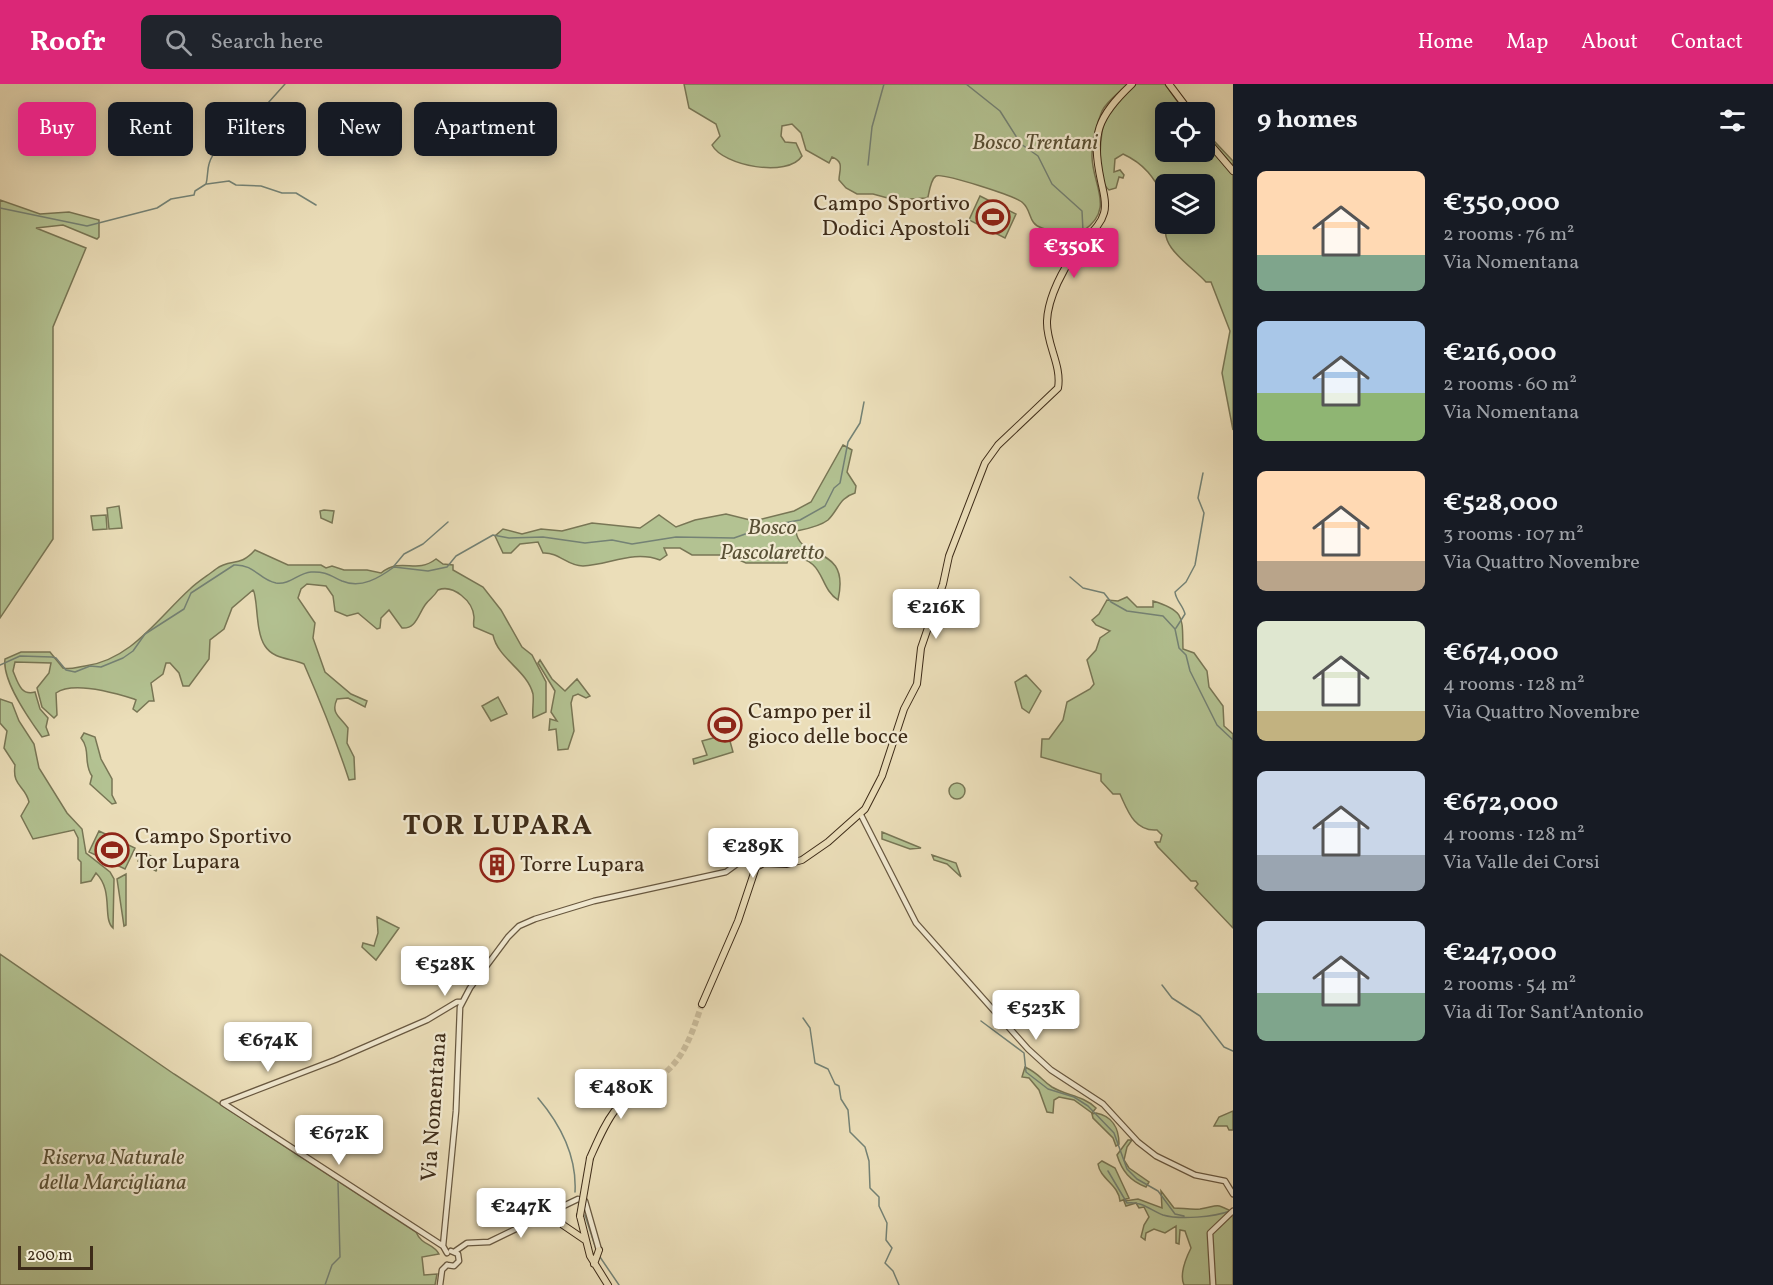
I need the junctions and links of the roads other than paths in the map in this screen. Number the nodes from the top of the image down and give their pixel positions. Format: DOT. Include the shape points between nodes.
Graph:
graph roads {
  1 [pos="1132,84"];
  2 [pos="1169,84"];
  3 [pos="1182,102"];
  4 [pos="1215,150"];
  5 [pos="1233,171"];
  6 [pos="861,815"];
  7 [pos="748,860"];
  8 [pos="760,863"];
  9 [pos="462,1002"];
  10 [pos="702,1004"];
  11 [pos="652,1082"];
  12 [pos="1233,1194"];
  13 [pos="555,1210"];
  14 [pos="1233,1211"];
  15 [pos="580,1218"];
  16 [pos="568,1228"];
  17 [pos="585,1240"];
  18 [pos="443,1246"];
  19 [pos="588,1250"];
  20 [pos="598,1251"];
  21 [pos="454,1252"];
  22 [pos="447,1253"];
  23 [pos="594,1264"];
  24 [pos="447,1265"];
  25 [pos="440,1285"];
  26 [pos="608,1285"];
  27 [pos="1213,1285"];
  1 -- 6 [label="main road" via="1108,108 1098,133 1095,153 1104,196 1103,216 1078,248 1049,307 1047,326 1058,368 1058,388 986,461 949,556 922,643 917,684 904,709 882,776"];
  2 -- 3 [label="main road"];
  4 -- 5 [label="main road"];
  6 -- 8 [label="main road" via="801,861"];
  6 -- 12 [label="street" via="919,927 1028,1049 1051,1070 1100,1101 1156,1156 1195,1175 1226,1182"];
  7 -- 8 [label="main road"];
  7 -- 8 [label="main road" via="756,851"];
  7 -- 9 [label="street, Via Nomentana" via="727,871 594,901 519,926"];
  8 -- 10 [label="main road"];
  9 -- 18 [label="street, Via Nomentana"];
  9 -- 18 [label="street" via="322,1065 223,1103"];
  11 -- 15 [label="main road, bridge" via="631,1093 613,1110 590,1158"];
  13 -- 16 [label="main road"];
  13 -- 20 [label="street" via="576,1200 585,1201"];
  13 -- 21 [label="street" via="489,1242 467,1243"];
  14 -- 27 [label="street" via="1209,1234"];
  15 -- 16 [label="main road" via="574,1227"];
  15 -- 17 [label="main road"];
  16 -- 17 [label="main road"];
  17 -- 19 [label="main road"];
  18 -- 22 [label="street"];
  19 -- 20 [label="main road"];
  19 -- 23 [label="main road"];
  20 -- 23 [label="main road"];
  21 -- 22 [label="street"];
  21 -- 24 [label="street" via="459,1255 459,1263"];
  22 -- 24 [label="street"];
  23 -- 26 [label="main road"];
  24 -- 25 [label="street" via="441,1270"];
}
